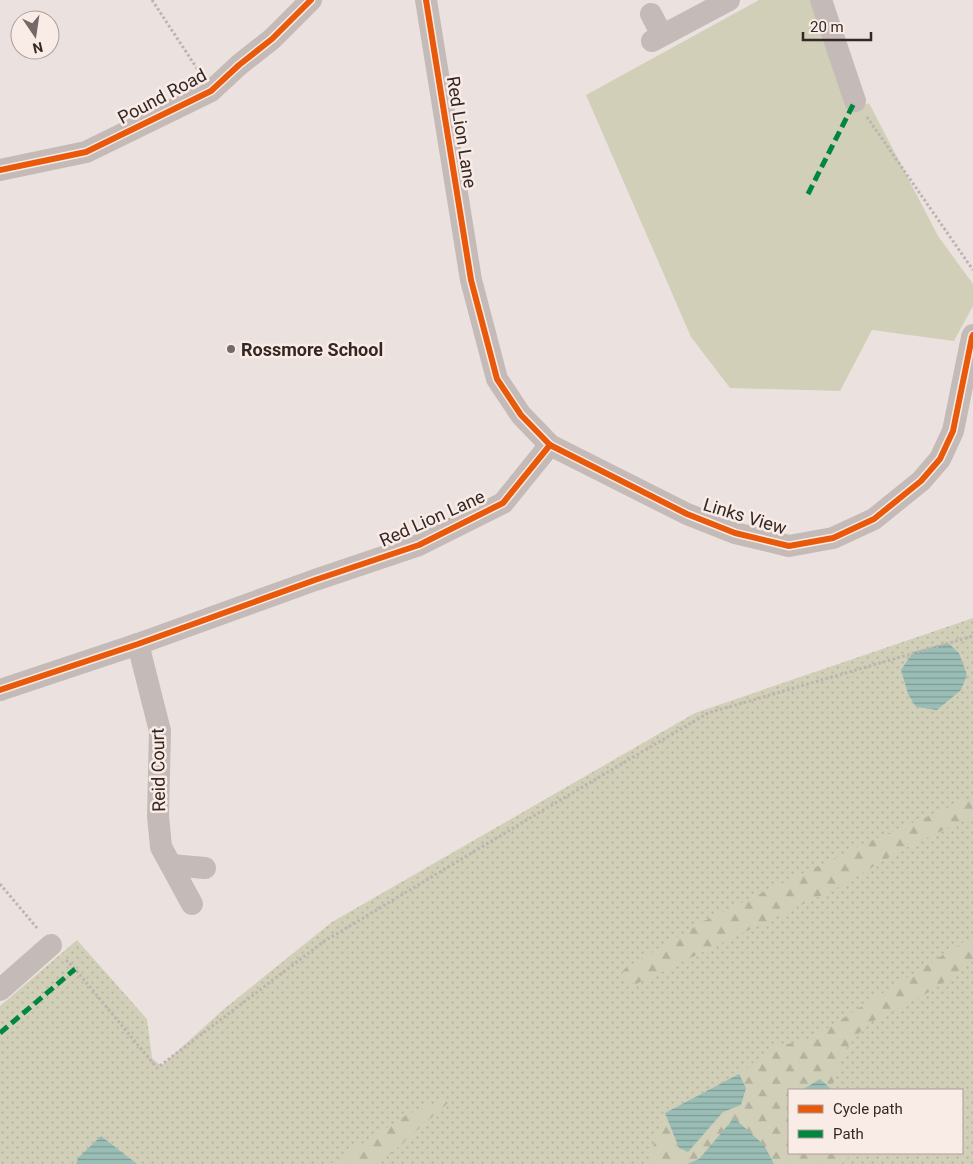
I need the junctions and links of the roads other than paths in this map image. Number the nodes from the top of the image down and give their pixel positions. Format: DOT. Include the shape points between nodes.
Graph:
graph roads {
  1 [pos="311,0"];
  2 [pos="426,0"];
  3 [pos="729,0"];
  4 [pos="821,0"];
  5 [pos="652,14"];
  6 [pos="855,100"];
  7 [pos="0,170"];
  8 [pos="973,336"];
  9 [pos="550,445"];
  10 [pos="138,644"];
  11 [pos="0,690"];
  12 [pos="171,865"];
  13 [pos="205,868"];
  14 [pos="192,904"];
  15 [pos="51,945"];
  16 [pos="0,990"];
  1 -- 7 [label="street, Pound Road" via="272,39 211,91 86,152"];
  2 -- 9 [label="street, Red Lion Lane" via="471,280 497,379 521,415"];
  3 -- 5 [label="street" via="657,38"];
  4 -- 6 [label="street"];
  8 -- 9 [label="street, Links View" via="953,431 940,459 922,481 874,519 833,538 788,546 735,533 687,514"];
  9 -- 10 [label="street, Red Lion Lane" via="503,503 419,545"];
  10 -- 11 [label="street, Red Lion Lane"];
  10 -- 12 [label="street, Reid Court" via="160,731 158,816 161,847"];
  12 -- 13 [label="street"];
  12 -- 14 [label="street, Reid Court"];
  15 -- 16 [label="street"];
}
